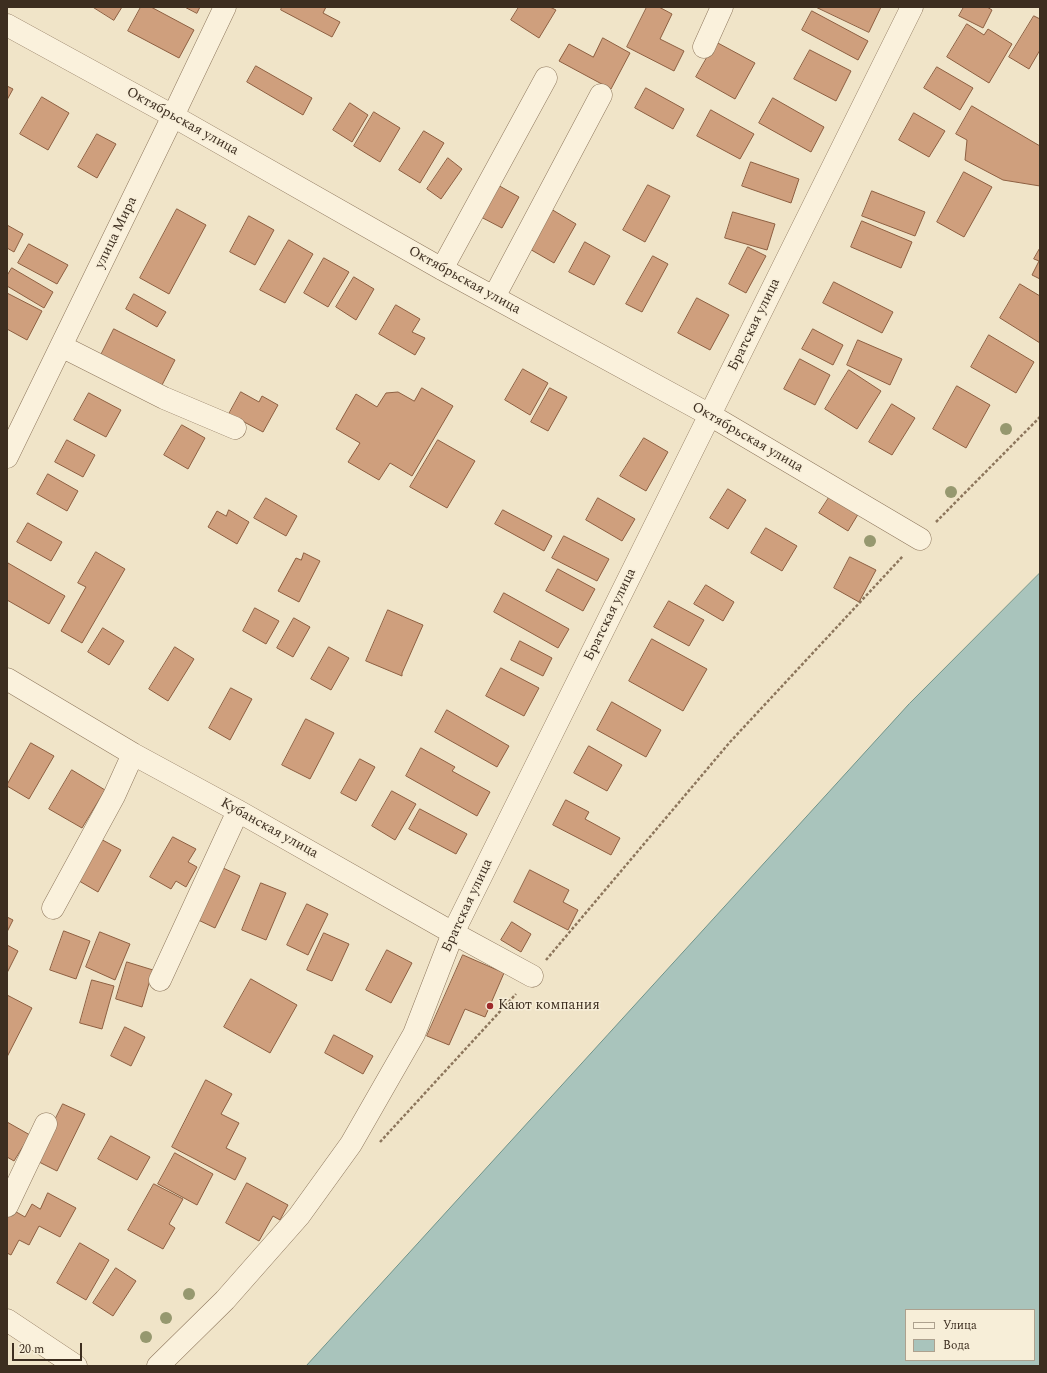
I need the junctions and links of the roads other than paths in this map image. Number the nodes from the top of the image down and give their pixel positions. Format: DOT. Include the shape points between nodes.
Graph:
graph roads {
  1 [pos="225,7"];
  2 [pos="722,7"];
  3 [pos="912,7"];
  4 [pos="7,25"];
  5 [pos="704,46"];
  6 [pos="546,78"];
  7 [pos="601,95"];
  8 [pos="173,116"];
  9 [pos="442,269"];
  10 [pos="494,298"];
  11 [pos="61,346"];
  12 [pos="710,415"];
  13 [pos="236,428"];
  14 [pos="7,457"];
  15 [pos="920,539"];
  16 [pos="7,679"];
  17 [pos="133,754"];
  18 [pos="238,811"];
  19 [pos="53,908"];
  20 [pos="453,933"];
  21 [pos="532,976"];
  22 [pos="160,980"];
  23 [pos="46,1124"];
  24 [pos="7,1206"];
  25 [pos="7,1320"];
  26 [pos="76,1366"];
  27 [pos="158,1366"];
  1 -- 8 [label="street, улица Мира"];
  2 -- 5 [label="street"];
  3 -- 12 [label="street, Братская улица"];
  4 -- 8 [label="street, Октябрьская улица"];
  6 -- 9 [label="street"];
  7 -- 10 [label="street"];
  8 -- 9 [label="street, Октябрьская улица"];
  8 -- 11 [label="street, улица Мира"];
  9 -- 10 [label="street, Октябрьская улица"];
  10 -- 12 [label="street, Октябрьская улица"];
  11 -- 13 [label="street" via="164,398"];
  11 -- 14 [label="street, улица Мира"];
  12 -- 15 [label="street, Октябрьская улица"];
  12 -- 20 [label="street, Братская улица"];
  16 -- 17 [label="street, Кубанская улица"];
  17 -- 18 [label="street, Кубанская улица"];
  17 -- 19 [label="street" via="114,796"];
  18 -- 20 [label="street, Кубанская улица"];
  18 -- 22 [label="street"];
  20 -- 21 [label="street, Кубанская улица"];
  20 -- 27 [label="street, Братская улица" via="414,1034 351,1144 299,1216 224,1300"];
  23 -- 24 [label="street"];
  25 -- 26 [label="street"];
}
